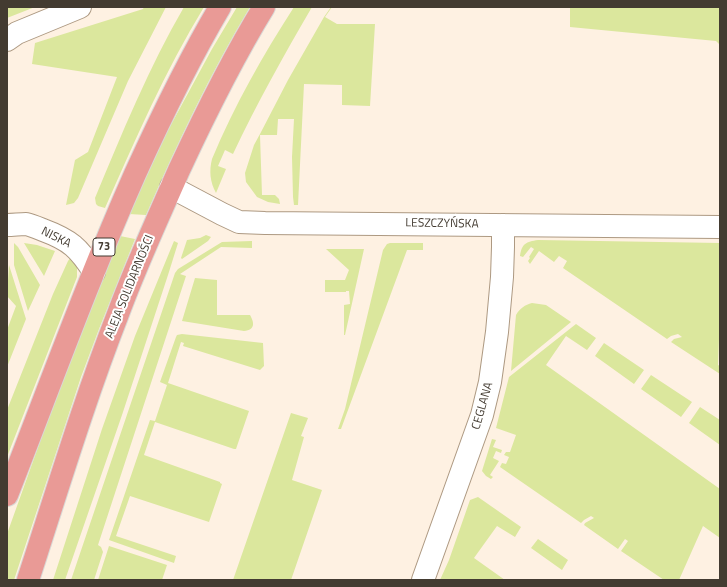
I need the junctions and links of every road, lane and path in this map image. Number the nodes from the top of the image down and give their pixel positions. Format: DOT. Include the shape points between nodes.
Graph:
graph roads {
  1 [pos="80,7"];
  2 [pos="220,7"];
  3 [pos="264,7"];
  4 [pos="7,40"];
  5 [pos="171,187"];
  6 [pos="7,225"];
  7 [pos="503,225"];
  8 [pos="720,227"];
  9 [pos="94,272"];
  10 [pos="7,496"];
  11 [pos="28,580"];
  12 [pos="423,580"];
  1 -- 4 [label="street" via="17,33"];
  2 -- 9 [label="main road, 73" via="180,79 150,141"];
  3 -- 5 [label="main road, ALEJA SOLIDARNOŚCI" via="214,97"];
  5 -- 7 [label="street, LESZCZYŃSKA" via="240,222"];
  5 -- 11 [label="main road, ALEJA SOLIDARNOŚCI" via="115,321"];
  6 -- 9 [label="street, NISKA" via="27,224 72,243"];
  7 -- 8 [label="street, LESZCZYŃSKA"];
  7 -- 12 [label="street, CEGLANA" via="501,285 490,382 482,415"];
  9 -- 10 [label="main road, 73"];
}
